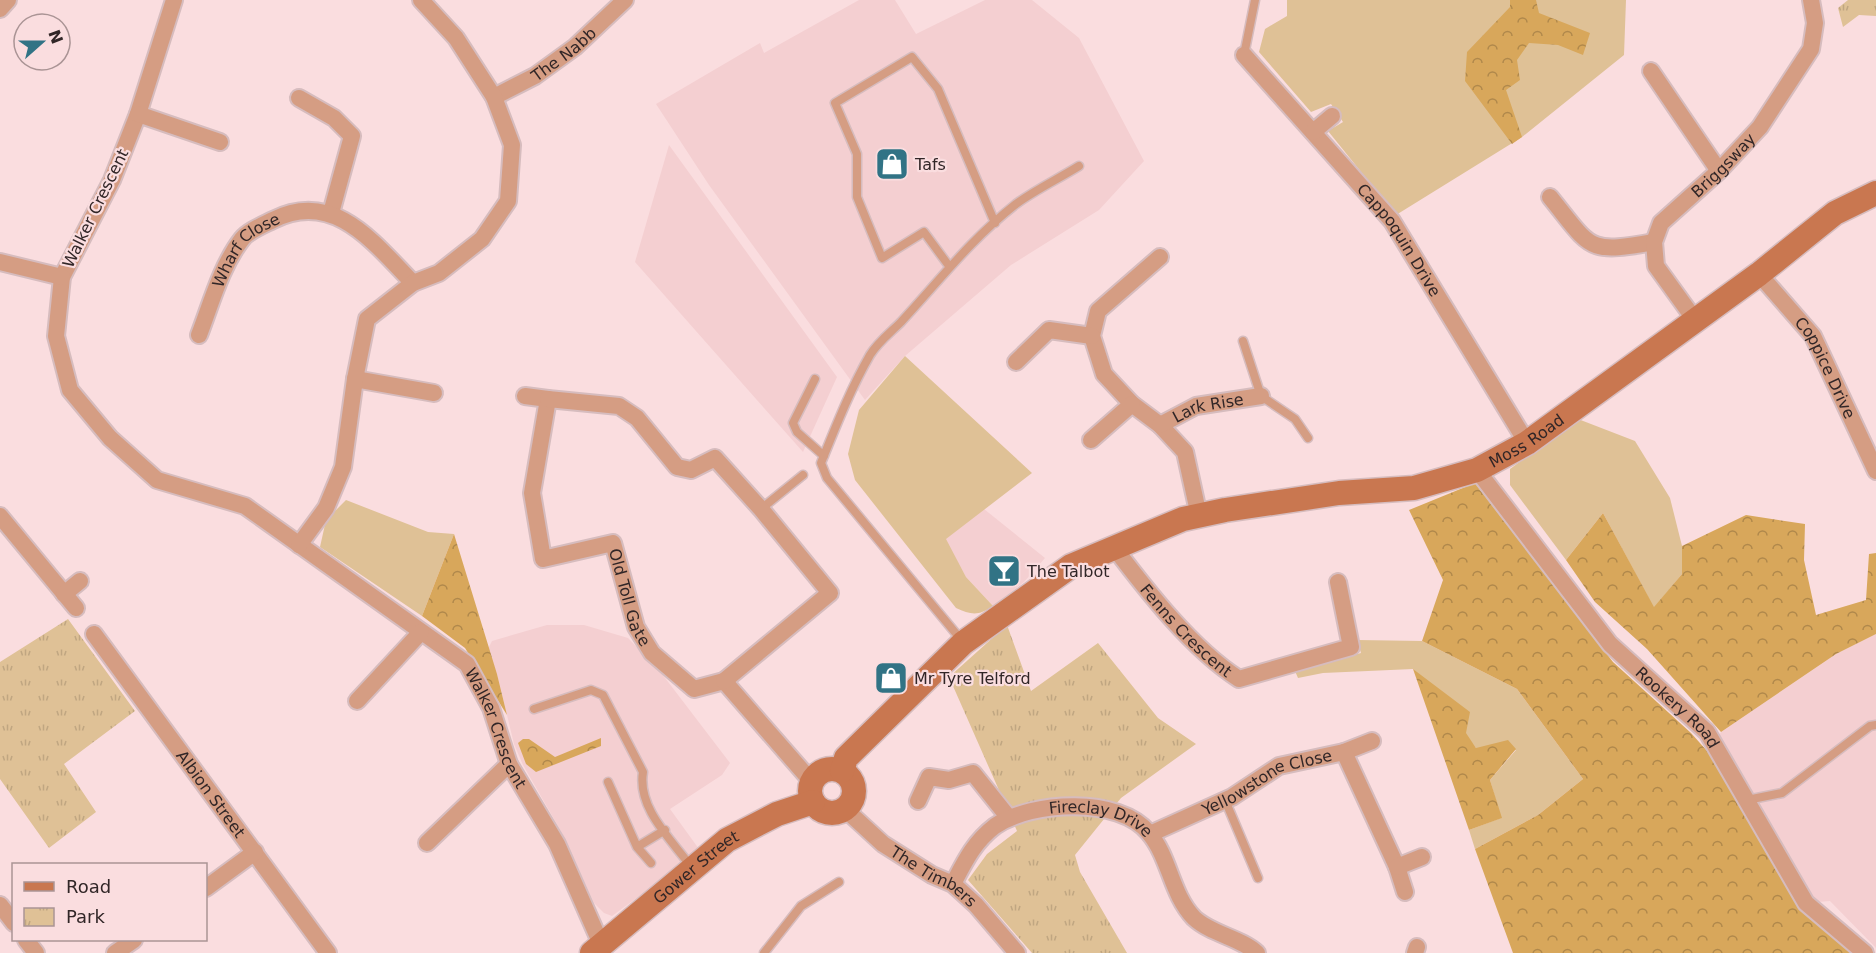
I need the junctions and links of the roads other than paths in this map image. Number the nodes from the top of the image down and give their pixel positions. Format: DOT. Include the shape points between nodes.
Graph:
graph roads {
  1 [pos="8,0"];
  2 [pos="174,0"];
  3 [pos="422,0"];
  4 [pos="625,0"];
  5 [pos="1255,0"];
  6 [pos="1811,0"];
  7 [pos="0,9"];
  8 [pos="1244,55"];
  9 [pos="1651,71"];
  10 [pos="494,97"];
  11 [pos="299,98"];
  12 [pos="138,114"];
  13 [pos="1332,116"];
  14 [pos="1313,132"];
  15 [pos="220,142"];
  16 [pos="1079,166"];
  17 [pos="1719,171"];
  18 [pos="1876,193"];
  19 [pos="1550,197"];
  20 [pos="331,213"];
  21 [pos="995,222"];
  22 [pos="1654,242"];
  23 [pos="1160,257"];
  24 [pos="0,262"];
  25 [pos="949,266"];
  26 [pos="1759,274"];
  27 [pos="62,277"];
  28 [pos="413,283"];
  29 [pos="1695,320"];
  30 [pos="199,335"];
  31 [pos="1092,336"];
  32 [pos="1243,341"];
  33 [pos="1016,362"];
  34 [pos="815,379"];
  35 [pos="355,380"];
  36 [pos="434,393"];
  37 [pos="525,396"];
  38 [pos="1261,396"];
  39 [pos="548,399"];
  40 [pos="1132,404"];
  41 [pos="1160,425"];
  42 [pos="1308,438"];
  43 [pos="1091,440"];
  44 [pos="1527,443"];
  45 [pos="824,456"];
  46 [pos="1477,470"];
  47 [pos="1876,471"];
  48 [pos="803,475"];
  49 [pos="761,508"];
  50 [pos="0,516"];
  51 [pos="1199,516"];
  52 [pos="299,545"];
  53 [pos="1113,546"];
  54 [pos="80,580"];
  55 [pos="1338,582"];
  56 [pos="64,594"];
  57 [pos="76,608"];
  58 [pos="421,632"];
  59 [pos="94,634"];
  60 [pos="963,642"];
  61 [pos="724,681"];
  62 [pos="357,701"];
  63 [pos="534,710"];
  64 [pos="1876,725"];
  65 [pos="1372,741"];
  66 [pos="1344,752"];
  67 [pos="509,764"];
  68 [pos="842,771"];
  69 [pos="608,782"];
  70 [pos="812,792"];
  71 [pos="1225,799"];
  72 [pos="1747,800"];
  73 [pos="918,801"];
  74 [pos="845,809"];
  75 [pos="1009,818"];
  76 [pos="664,830"];
  77 [pos="1150,834"];
  78 [pos="427,843"];
  79 [pos="637,847"];
  80 [pos="255,852"];
  81 [pos="1422,857"];
  82 [pos="651,863"];
  83 [pos="1397,867"];
  84 [pos="693,868"];
  85 [pos="1258,878"];
  86 [pos="839,882"];
  87 [pos="953,884"];
  88 [pos="207,887"];
  89 [pos="1405,892"];
  90 [pos="0,905"];
  91 [pos="12,920"];
  92 [pos="131,941"];
  93 [pos="597,948"];
  94 [pos="1014,952"];
  95 [pos="115,953"];
  96 [pos="328,953"];
  97 [pos="764,953"];
  98 [pos="1258,953"];
  99 [pos="1865,953"];
  1 -- 7 [label="street"];
  2 -- 12 [label="street, Walker Crescent"];
  3 -- 10 [label="street" via="456,38"];
  4 -- 10 [label="street, The Nabb" via="575,47 535,76"];
  5 -- 8 [label="lane"];
  6 -- 17 [label="street, Briggsway" via="1815,23 1811,49 1760,127"];
  8 -- 14 [label="street, Cappoquin Drive"];
  9 -- 17 [label="street"];
  10 -- 28 [label="street" via="512,145 508,201 482,239 439,273"];
  11 -- 20 [label="street" via="334,118 352,136"];
  12 -- 15 [label="street"];
  12 -- 27 [label="street, Walker Crescent" via="112,180"];
  13 -- 14 [label="street"];
  14 -- 44 [label="street, Cappoquin Drive" via="1392,221"];
  16 -- 21 [label="lane" via="1018,203"];
  17 -- 22 [label="street, Briggsway" via="1661,223"];
  18 -- 26 [label="street, Moss Road" via="1835,213"];
  19 -- 22 [label="street" via="1587,243 1610,250"];
  20 -- 28 [label="street, Wharf Close" via="375,243"];
  20 -- 30 [label="street, Wharf Close" via="307,209 243,238 226,267"];
  21 -- 25 [label="lane"];
  21 -- 25 [label="lane" via="938,89 912,57 835,103 857,154 857,197 882,258 924,232"];
  22 -- 29 [label="street" via="1656,266"];
  23 -- 31 [label="street" via="1098,311"];
  24 -- 27 [label="street"];
  25 -- 45 [label="lane" via="871,354 849,394"];
  26 -- 29 [label="street, Moss Road"];
  26 -- 47 [label="street, Coppice Drive" via="1813,336"];
  27 -- 52 [label="street, Walker Crescent" via="56,336 70,390 110,438 157,480 245,506"];
  28 -- 35 [label="street" via="367,319"];
  29 -- 44 [label="street, Moss Road"];
  31 -- 33 [label="street" via="1049,330"];
  31 -- 40 [label="street" via="1104,374"];
  32 -- 38 [label="lane"];
  34 -- 45 [label="lane" via="793,423 797,432"];
  35 -- 36 [label="street"];
  35 -- 52 [label="street" via="343,467 326,508"];
  37 -- 39 [label="street, Old Toll Gate"];
  38 -- 41 [label="street, Lark Rise" via="1196,406"];
  38 -- 42 [label="lane" via="1294,419"];
  39 -- 49 [label="street, Old Toll Gate" via="618,406 637,418 677,467 691,470 716,459"];
  39 -- 61 [label="street, Old Toll Gate" via="532,493 543,559 614,543 636,627 652,653 694,689"];
  40 -- 41 [label="street"];
  40 -- 43 [label="street"];
  41 -- 51 [label="street" via="1185,452"];
  44 -- 46 [label="street, Moss Road"];
  45 -- 60 [label="lane" via="821,463 827,478"];
  46 -- 51 [label="street, Moss Road" via="1414,488 1340,493"];
  46 -- 72 [label="street, Rookery Road" via="1610,644 1707,732"];
  48 -- 49 [label="lane"];
  49 -- 61 [label="street, Old Toll Gate" via="830,593"];
  50 -- 56 [label="street"];
  51 -- 53 [label="street, Moss Road"];
  52 -- 58 [label="street, Walker Crescent"];
  53 -- 55 [label="street, Fenns Crescent" via="1152,597 1221,667 1239,679 1351,647"];
  53 -- 60 [label="street" via="1071,566"];
  54 -- 56 [label="street"];
  56 -- 57 [label="street"];
  58 -- 62 [label="street"];
  58 -- 67 [label="street, Walker Crescent" via="467,664 491,708"];
  59 -- 80 [label="street, Albion Street"];
  60 -- 68 [label="street" via="846,758"];
  61 -- 70 [label="street"];
  63 -- 76 [label="lane" via="591,690 603,695 643,772 641,786 647,806"];
  64 -- 72 [label="lane" via="1782,793"];
  65 -- 66 [label="street"];
  66 -- 71 [label="street, Yellowstone Close" via="1279,766"];
  66 -- 83 [label="street, Yellowstone Close"];
  67 -- 78 [label="street"];
  67 -- 93 [label="street, Walker Crescent" via="557,844"];
  68 -- 70 [label="street, Gower Street" via="826,769 818,774"];
  68 -- 74 [label="street" via="853,785 852,801"];
  69 -- 79 [label="lane"];
  70 -- 74 [label="street" via="826,812"];
  70 -- 84 [label="street, Gower Street" via="727,840"];
  71 -- 77 [label="street, Yellowstone Close"];
  71 -- 85 [label="lane"];
  72 -- 99 [label="street, Rookery Road" via="1806,903"];
  73 -- 75 [label="street" via="929,777 949,780 973,773"];
  74 -- 87 [label="street, The Timbers" via="883,844"];
  75 -- 77 [label="street, Fireclay Drive" via="1044,808 1102,810 1126,815"];
  75 -- 87 [label="street, Fireclay Drive" via="972,847"];
  76 -- 79 [label="lane"];
  76 -- 84 [label="lane"];
  77 -- 98 [label="street, Fireclay Drive" via="1173,886 1195,919"];
  79 -- 82 [label="lane"];
  80 -- 88 [label="street"];
  80 -- 96 [label="street, Albion Street"];
  81 -- 83 [label="street"];
  83 -- 89 [label="street, Yellowstone Close"];
  84 -- 93 [label="street, Gower Street"];
  86 -- 97 [label="lane" via="801,906"];
  87 -- 94 [label="street, The Timbers" via="976,905"];
  90 -- 91 [label="street"];
  92 -- 95 [label="street"];
}
